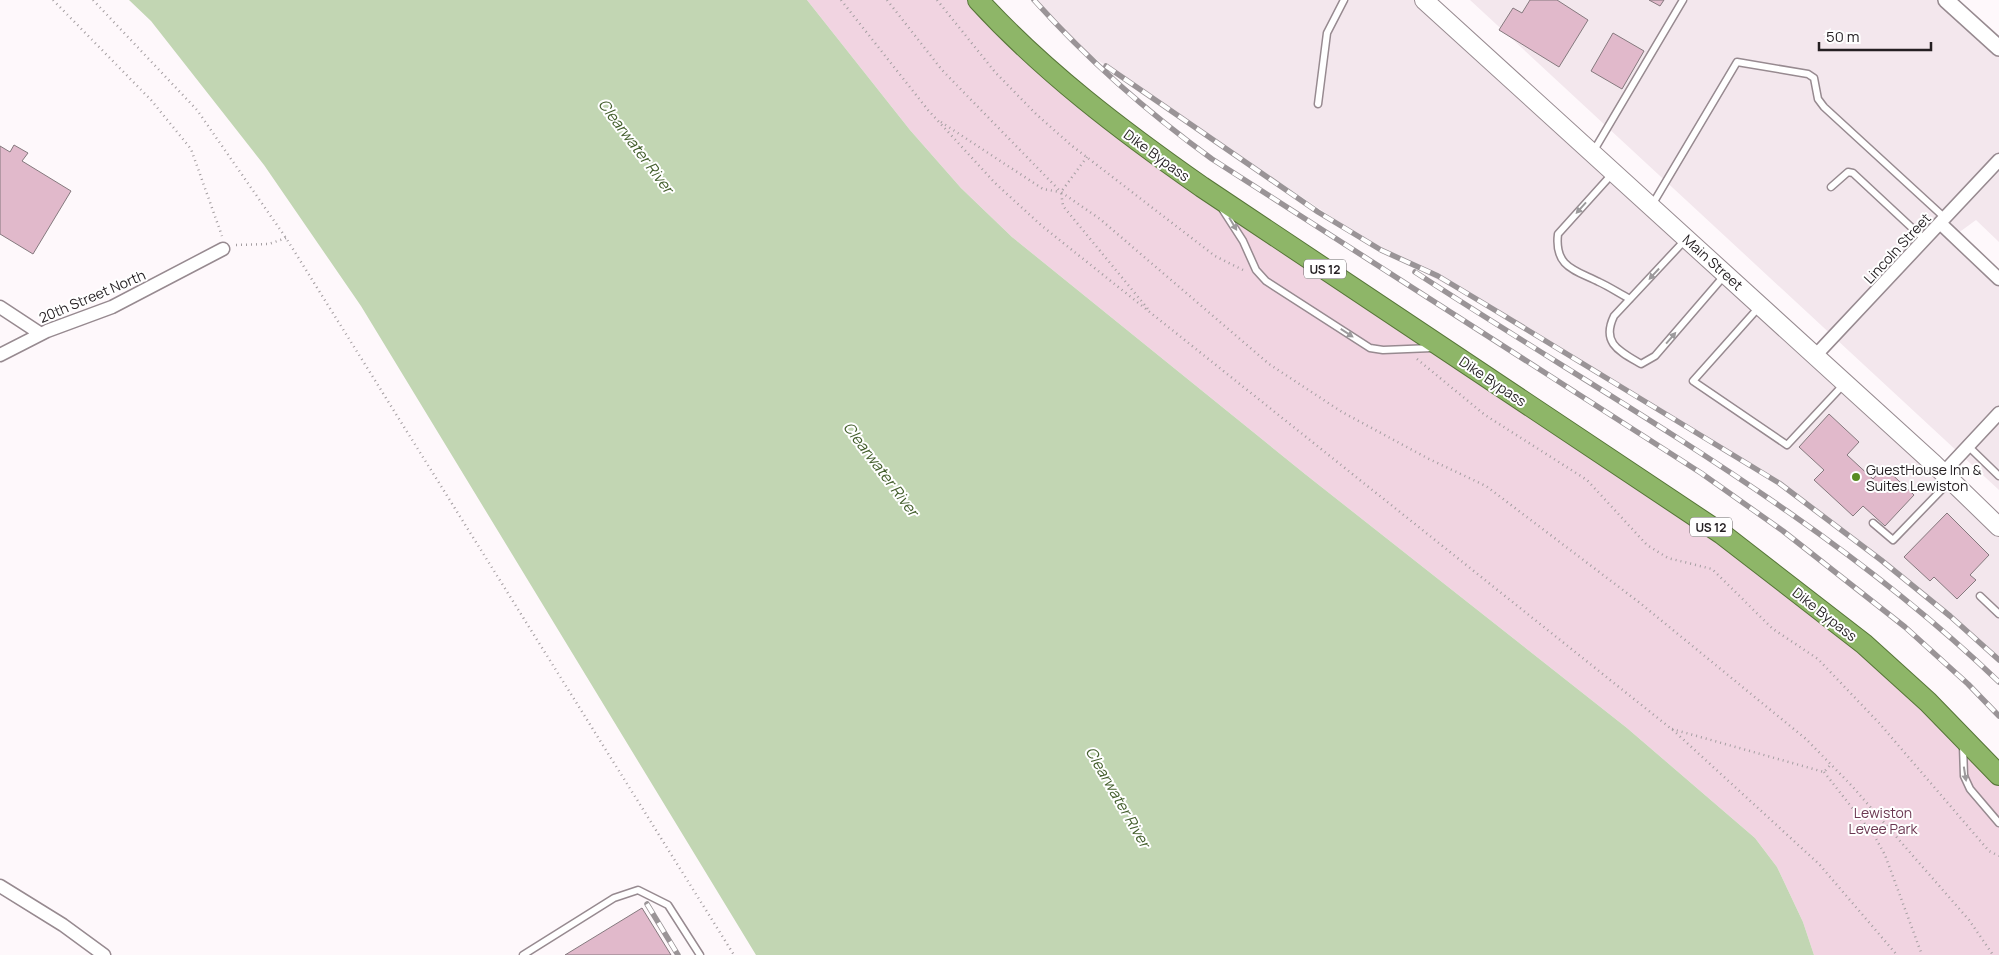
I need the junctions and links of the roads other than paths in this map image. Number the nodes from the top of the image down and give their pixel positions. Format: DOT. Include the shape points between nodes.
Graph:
graph roads {
  1 [pos="978,0"];
  2 [pos="1344,0"];
  3 [pos="1683,0"];
  4 [pos="1946,0"];
  5 [pos="1432,3"];
  6 [pos="1999,48"];
  7 [pos="1318,104"];
  8 [pos="1593,153"];
  9 [pos="1999,160"];
  10 [pos="1614,172"];
  11 [pos="1202,187"];
  12 [pos="1831,187"];
  13 [pos="1651,206"];
  14 [pos="1943,221"];
  15 [pos="1687,238"];
  16 [pos="1925,240"];
  17 [pos="227,245"];
  18 [pos="1726,274"];
  19 [pos="1999,279"];
  20 [pos="1630,299"];
  21 [pos="1760,306"];
  22 [pos="0,308"];
  23 [pos="41,334"];
  24 [pos="1449,351"];
  25 [pos="0,355"];
  26 [pos="1815,356"];
  27 [pos="1844,383"];
  28 [pos="1999,413"];
  29 [pos="1968,446"];
  30 [pos="1947,476"];
  31 [pos="1999,476"];
  32 [pos="1873,523"];
  33 [pos="1999,527"];
  34 [pos="1980,596"];
  35 [pos="1999,614"];
  36 [pos="1954,727"];
  37 [pos="1999,775"];
  38 [pos="1999,823"];
  39 [pos="0,886"];
  40 [pos="104,955"];
  41 [pos="523,955"];
  42 [pos="700,955"];
  1 -- 11 [label="highway, Dike Bypass / US 12" via="1091,106"];
  2 -- 7 [label="lane" via="1327,33"];
  3 -- 8 [label="lane"];
  4 -- 6 [label="street"];
  5 -- 8 [label="main road, Main Street"];
  8 -- 10 [label="main road, Main Street"];
  9 -- 14 [label="street, Lincoln Street"];
  10 -- 13 [label="main road, Main Street"];
  10 -- 20 [label="lane, one-way" via="1558,234 1557,247 1562,260 1580,274"];
  11 -- 24 [label="highway, Dike Bypass / US 12"];
  11 -- 24 [label="lane, one-way" via="1229,218 1256,270 1266,281 1370,348"];
  12 -- 16 [label="lane" via="1848,172 1853,172"];
  13 -- 14 [label="lane" via="1737,62 1808,74 1814,78 1818,99 1824,107"];
  13 -- 15 [label="main road, Main Street"];
  14 -- 16 [label="street, Lincoln Street"];
  14 -- 19 [label="street"];
  15 -- 18 [label="main road, Main Street"];
  15 -- 20 [label="lane, one-way"];
  16 -- 26 [label="street, Lincoln Street"];
  17 -- 23 [label="street, 20th Street North" via="112,306"];
  20 -- 18 [label="lane, one-way" via="1614,316 1608,330 1610,339 1641,364 1655,356"];
  18 -- 21 [label="main road, Main Street"];
  21 -- 26 [label="main road, Main Street"];
  21 -- 27 [label="lane" via="1693,381 1787,445"];
  22 -- 23 [label="street"];
  23 -- 25 [label="street, 20th Street North"];
  24 -- 36 [label="highway, Dike Bypass / US 12" via="1722,534 1864,644"];
  26 -- 27 [label="main road, Main Street"];
  27 -- 30 [label="main road, Main Street"];
  28 -- 29 [label="street"];
  29 -- 30 [label="street"];
  29 -- 31 [label="lane"];
  30 -- 32 [label="lane" via="1893,540"];
  30 -- 33 [label="main road, Main Street"];
  34 -- 35 [label="lane"];
  36 -- 37 [label="highway, Dike Bypass / US 12"];
  36 -- 38 [label="lane, one-way" via="1962,743 1964,776 1970,789"];
  39 -- 40 [label="street"];
  41 -- 42 [label="lane" via="614,898 638,890 668,905"];
}
